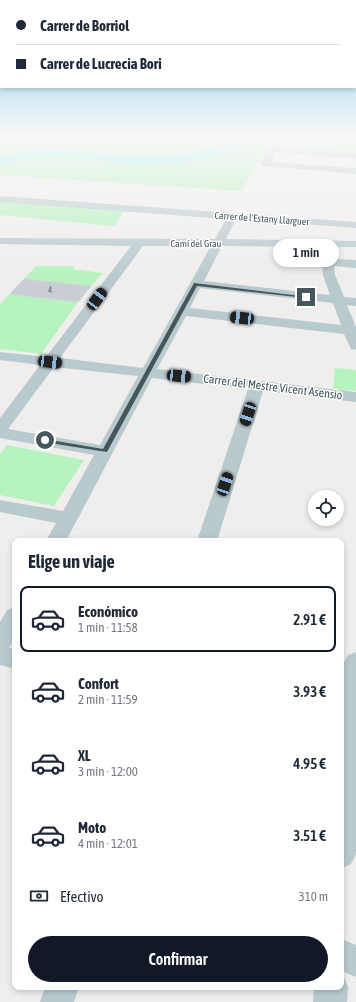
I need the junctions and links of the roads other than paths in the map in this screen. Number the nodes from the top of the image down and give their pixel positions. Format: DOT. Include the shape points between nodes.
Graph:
graph roads {
  1 [pos="0,199"];
  2 [pos="233,216"];
  3 [pos="356,225"];
  4 [pos="139,243"];
  5 [pos="218,244"];
  6 [pos="326,244"];
  7 [pos="356,244"];
  8 [pos="0,246"];
  9 [pos="327,262"];
  10 [pos="356,264"];
  11 [pos="196,284"];
  12 [pos="338,300"];
  13 [pos="356,302"];
  14 [pos="181,311"];
  15 [pos="353,331"];
  16 [pos="356,346"];
  17 [pos="0,356"];
  18 [pos="50,362"];
  19 [pos="148,373"];
  20 [pos="257,385"];
  21 [pos="356,397"];
  22 [pos="0,429"];
  23 [pos="0,432"];
  24 [pos="105,451"];
  25 [pos="0,506"];
  26 [pos="68,519"];
  27 [pos="58,538"];
  28 [pos="208,538"];
  29 [pos="12,621"];
  30 [pos="0,643"];
  31 [pos="0,655"];
  32 [pos="12,659"];
  33 [pos="356,662"];
  34 [pos="345,762"];
  35 [pos="344,785"];
  36 [pos="344,956"];
  37 [pos="356,961"];
  38 [pos="61,990"];
  39 [pos="331,990"];
  40 [pos="57,1002"];
  41 [pos="330,1002"];
  1 -- 2 [label="street, Carrer de l'Estany Llarguer"];
  2 -- 3 [label="street, Carrer de l'Estany Llarguer"];
  2 -- 5 [label="street"];
  4 -- 5 [label="street, Camí del Grau"];
  4 -- 8 [label="street, Camí del Grau" via="36,242"];
  4 -- 18 [label="street"];
  5 -- 6 [label="street, Camí del Grau"];
  5 -- 11 [label="street"];
  6 -- 7 [label="street, Camí del Grau"];
  6 -- 9 [label="street"];
  9 -- 10 [label="street"];
  9 -- 12 [label="street"];
  11 -- 12 [label="street"];
  11 -- 14 [label="street"];
  12 -- 13 [label="street"];
  12 -- 15 [label="street"];
  14 -- 15 [label="street"];
  14 -- 19 [label="street"];
  15 -- 16 [label="street"];
  17 -- 18 [label="street, Carrer del Mestre Vicent Asensio"];
  18 -- 19 [label="street, Carrer del Mestre Vicent Asensio"];
  18 -- 22 [label="street"];
  19 -- 20 [label="street, Carrer del Mestre Vicent Asensio"];
  19 -- 24 [label="street"];
  20 -- 21 [label="street, Carrer del Mestre Vicent Asensio"];
  20 -- 28 [label="street"];
  23 -- 24 [label="street"];
  24 -- 26 [label="street"];
  25 -- 26 [label="street"];
  26 -- 27 [label="street"];
  29 -- 30 [label="street"];
  31 -- 32 [label="street"];
  33 -- 34 [label="street"];
  34 -- 35 [label="street"];
  36 -- 37 [label="street"];
  38 -- 40 [label="street"];
  39 -- 41 [label="street"];
}
